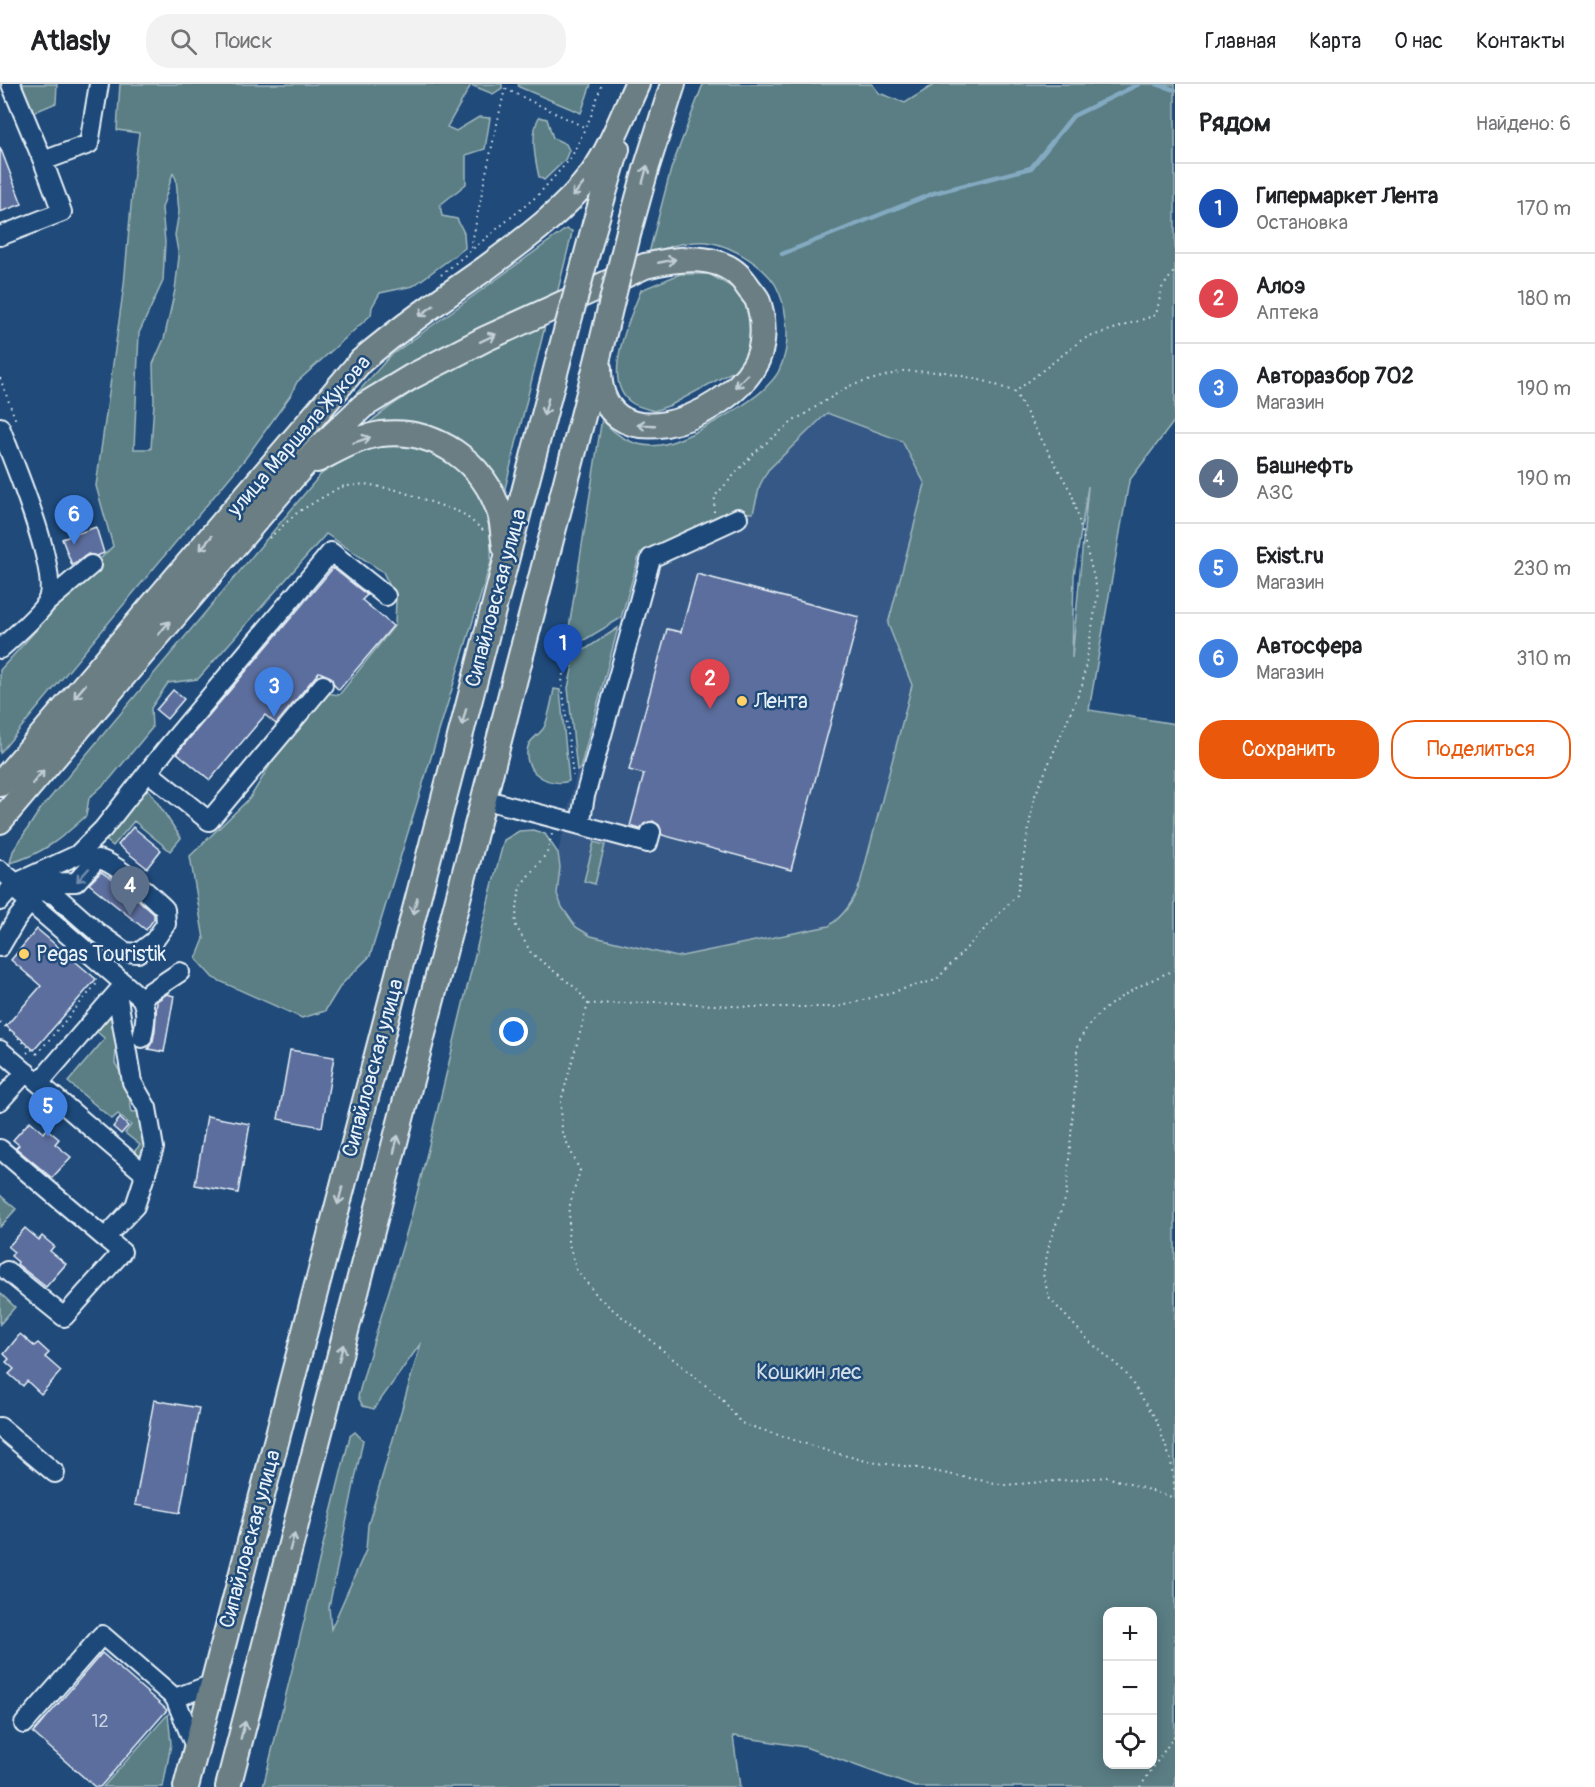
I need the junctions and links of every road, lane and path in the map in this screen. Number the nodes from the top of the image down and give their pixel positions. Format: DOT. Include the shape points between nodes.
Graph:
graph roads {
  1 [pos="11,84"];
  2 [pos="99,84"];
  3 [pos="506,84"];
  4 [pos="602,84"];
  5 [pos="637,84"];
  6 [pos="673,84"];
  7 [pos="506,89"];
  8 [pos="43,161"];
  9 [pos="0,236"];
  10 [pos="471,248"];
  11 [pos="1175,270"];
  12 [pos="598,358"];
  13 [pos="1015,392"];
  14 [pos="0,427"];
  15 [pos="293,477"];
  16 [pos="738,518"];
  17 [pos="712,530"];
  18 [pos="486,532"];
  19 [pos="269,538"];
  20 [pos="506,557"];
  21 [pos="91,566"];
  22 [pos="386,596"];
  23 [pos="46,603"];
  24 [pos="0,650"];
  25 [pos="563,674"];
  26 [pos="323,686"];
  27 [pos="148,772"];
  28 [pos="0,784"];
  29 [pos="585,796"];
  30 [pos="483,799"];
  31 [pos="556,818"];
  32 [pos="0,821"];
  33 [pos="580,825"];
  34 [pos="651,832"];
  35 [pos="0,870"];
  36 [pos="14,885"];
  37 [pos="0,901"];
  38 [pos="30,902"];
  39 [pos="0,947"];
  40 [pos="1175,970"];
  41 [pos="180,972"];
  42 [pos="103,977"];
  43 [pos="120,988"];
  44 [pos="141,998"];
  45 [pos="588,1004"];
  46 [pos="0,1022"];
  47 [pos="142,1038"];
  48 [pos="31,1049"];
  49 [pos="0,1050"];
  50 [pos="37,1054"];
  51 [pos="32,1078"];
  52 [pos="0,1101"];
  53 [pos="0,1149"];
  54 [pos="146,1175"];
  55 [pos="105,1238"];
  56 [pos="7,1270"];
  57 [pos="0,1427"];
  58 [pos="55,1473"];
  59 [pos="1175,1493"];
  60 [pos="1175,1498"];
  61 [pos="213,1684"];
  62 [pos="175,1698"];
  63 [pos="24,1725"];
  64 [pos="1175,1735"];
  65 [pos="196,1749"];
  66 [pos="186,1787"];
  67 [pos="228,1787"];
  68 [pos="1140,1787"];
  1 -- 8 [label="street"];
  2 -- 8 [label="street" via="89,144"];
  3 -- 7 [label="path"];
  4 -- 7 [label="path" via="586,128"];
  5 -- 20 [label="main road, Сипайловская улица, one-way, bridge" via="595,224"];
  5 -- 28 [label="main road, улица Маршала Жукова, one-way" via="607,149 577,192 532,234 361,362"];
  12 -- 6 [label="main road, Сипайловская улица, one-way, bridge" via="647,165"];
  7 -- 10 [label="path"];
  8 -- 9 [label="street" via="62,212"];
  11 -- 13 [label="path" via="1162,288 1156,315 1083,339"];
  15 -- 12 [label="main road, улица Маршала Жукова, one-way" via="363,406 411,376 645,266 699,259 725,266 742,279 756,299 762,343 754,366 720,401 681,421 640,426 625,421 611,410 602,395"];
  12 -- 30 [label="main road, Сипайловская улица"];
  13 -- 17 [label="path" via="945,372 903,371 849,386 792,422 755,452 715,496"];
  13 -- 45 [label="path" via="1072,494 1098,593 1082,686 1034,798 1017,895 936,980 838,1007"];
  14 -- 23 [label="street" via="38,530 50,586"];
  15 -- 20 [label="main road, one-way" via="347,445 379,434 410,433 446,445 478,470 500,515"];
  32 -- 15 [label="main road, улица Маршала Жукова, one-way"];
  16 -- 17 [label="street"];
  17 -- 29 [label="street" via="651,558"];
  18 -- 19 [label="path" via="462,513 396,490 365,484 340,487 298,512"];
  20 -- 61 [label="main road, Сипайловская улица, one-way"];
  21 -- 23 [label="street"];
  22 -- 27 [label="street" via="331,552"];
  23 -- 24 [label="street"];
  25 -- 29 [label="path" via="573,777"];
  26 -- 27 [label="street" via="209,821"];
  27 -- 36 [label="street" via="77,855"];
  29 -- 33 [label="street"];
  30 -- 31 [label="street"];
  67 -- 30 [label="main road, Сипайловская улица, one-way"];
  31 -- 33 [label="street"];
  31 -- 45 [label="path" via="548,853 520,886 515,924 531,953 577,989"];
  33 -- 34 [label="street" via="648,843"];
  35 -- 36 [label="street"];
  36 -- 36 [label="street, one-way" via="55,895 125,952 138,953 154,941 166,924 165,909 102,859 96,859 76,882"];
  36 -- 37 [label="street"];
  36 -- 38 [label="street"];
  38 -- 39 [label="street"];
  38 -- 43 [label="street"];
  40 -- 59 [label="path" via="1120,997 1084,1032 1076,1050 1066,1197 1043,1274 1049,1298 1125,1372 1156,1419 1171,1461"];
  41 -- 44 [label="street"];
  42 -- 50 [label="path"];
  43 -- 44 [label="street"];
  43 -- 51 [label="street"];
  43 -- 54 [label="street" via="132,1082 147,1108 153,1136 153,1153"];
  44 -- 47 [label="street" via="146,1017"];
  45 -- 60 [label="path" via="561,1101 561,1132 579,1171 570,1204 568,1241 576,1269 598,1298 722,1400 741,1423 870,1462 1005,1485 1107,1477"];
  46 -- 48 [label="path"];
  49 -- 51 [label="street"];
  51 -- 52 [label="street"];
  51 -- 54 [label="street"];
  53 -- 55 [label="street"];
  54 -- 55 [label="street" via="131,1212"];
  55 -- 56 [label="street" via="122,1252 64,1317"];
  57 -- 58 [label="street"];
  61 -- 62 [label="street"];
  61 -- 65 [label="main road, Сипайловская улица"];
  62 -- 63 [label="street" via="102,1635"];
  62 -- 65 [label="street"];
  64 -- 68 [label="path"];
  65 -- 66 [label="main road, Сипайловская улица"];
}
